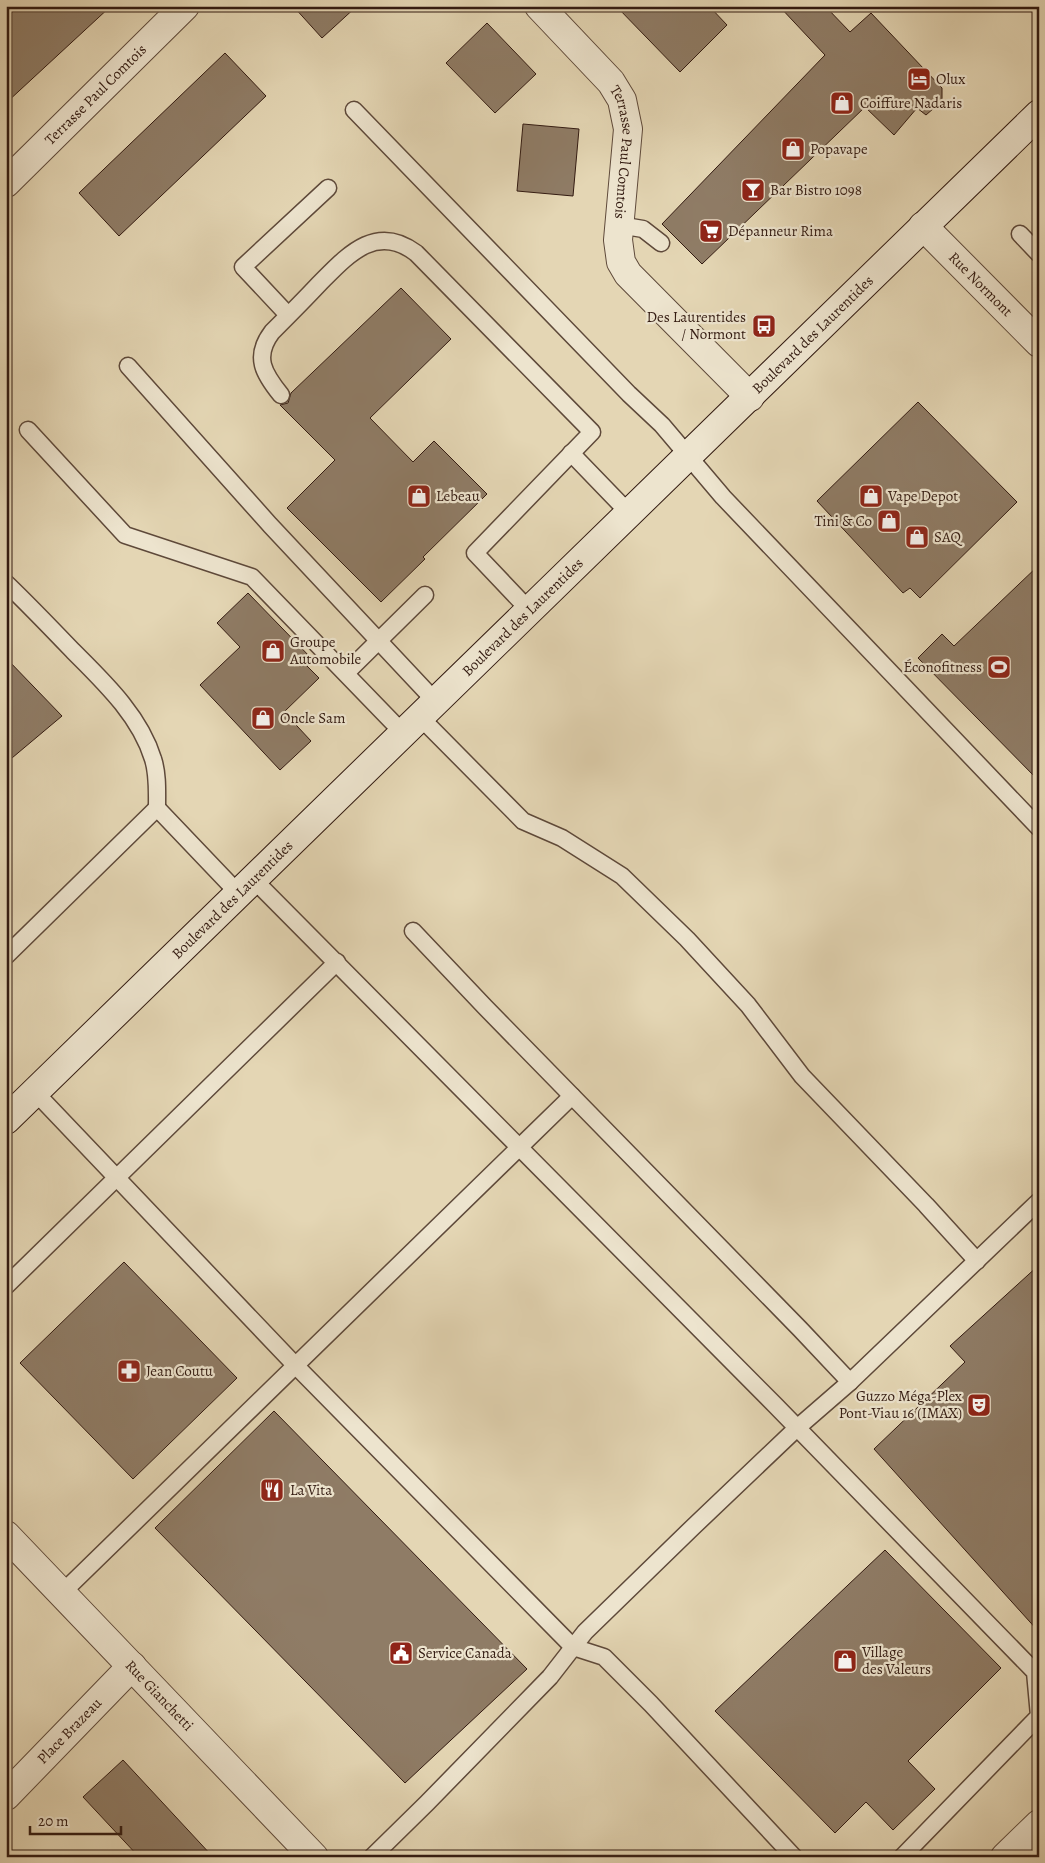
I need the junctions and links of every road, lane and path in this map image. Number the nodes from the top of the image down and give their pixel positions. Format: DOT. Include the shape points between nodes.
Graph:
graph roads {
  1 [pos="185,6"];
  2 [pos="539,6"];
  3 [pos="354,110"];
  4 [pos="1039,114"];
  5 [pos="6,182"];
  6 [pos="328,188"];
  7 [pos="619,225"];
  8 [pos="923,226"];
  9 [pos="1020,234"];
  10 [pos="661,243"];
  11 [pos="1039,254"];
  12 [pos="288,315"];
  13 [pos="1039,343"];
  14 [pos="128,366"];
  15 [pos="281,395"];
  16 [pos="750,397"];
  17 [pos="28,430"];
  18 [pos="571,453"];
  19 [pos="689,456"];
  20 [pos="629,513"];
  21 [pos="6,583"];
  22 [pos="425,595"];
  23 [pos="530,611"];
  24 [pos="378,640"];
  25 [pos="346,673"];
  26 [pos="420,718"];
  27 [pos="156,808"];
  28 [pos="1039,828"];
  29 [pos="246,887"];
  30 [pos="413,931"];
  31 [pos="6,956"];
  32 [pos="337,962"];
  33 [pos="35,1092"];
  34 [pos="572,1096"];
  35 [pos="6,1120"];
  36 [pos="520,1147"];
  37 [pos="118,1177"];
  38 [pos="1039,1201"];
  39 [pos="978,1261"];
  40 [pos="6,1286"];
  41 [pos="296,1366"];
  42 [pos="850,1382"];
  43 [pos="797,1428"];
  44 [pos="6,1535"];
  45 [pos="62,1593"];
  46 [pos="573,1647"];
  47 [pos="132,1666"];
  48 [pos="1037,1670"];
  49 [pos="6,1796"];
  50 [pos="1039,1824"];
  51 [pos="314,1857"];
  52 [pos="372,1857"];
  53 [pos="794,1857"];
  54 [pos="902,1857"];
  55 [pos="1005,1857"];
  1 -- 5 [label="street, Terrasse Paul Comtois"];
  2 -- 7 [label="street, Terrasse Paul Comtois" via="612,82 622,100 628,129"];
  3 -- 19 [label="lane"];
  4 -- 8 [label="street, Boulevard des Laurentides"];
  6 -- 12 [label="lane" via="243,267"];
  7 -- 10 [label="lane" via="643,229"];
  7 -- 16 [label="street, Terrasse Paul Comtois" via="621,262 628,274"];
  8 -- 13 [label="street, Rue Normont"];
  8 -- 16 [label="street, Boulevard des Laurentides"];
  9 -- 11 [label="lane"];
  12 -- 15 [label="lane" via="267,338 262,351 263,368"];
  12 -- 18 [label="lane" via="353,251 382,240 404,244 592,432"];
  14 -- 24 [label="lane"];
  16 -- 19 [label="street, Boulevard des Laurentides"];
  17 -- 25 [label="lane" via="126,535 252,577"];
  18 -- 20 [label="lane"];
  18 -- 23 [label="lane" via="475,553"];
  19 -- 20 [label="street, Boulevard des Laurentides"];
  19 -- 28 [label="lane" via="723,497"];
  20 -- 23 [label="street, Boulevard des Laurentides"];
  21 -- 27 [label="lane" via="98,676 139,728 153,760"];
  22 -- 24 [label="lane"];
  23 -- 26 [label="street, Boulevard des Laurentides"];
  24 -- 25 [label="lane"];
  24 -- 26 [label="lane"];
  25 -- 26 [label="lane"];
  26 -- 29 [label="street, Boulevard des Laurentides"];
  26 -- 39 [label="lane" via="523,821 562,838 622,876 687,939 748,1005 802,1076"];
  27 -- 29 [label="lane"];
  27 -- 31 [label="lane"];
  29 -- 32 [label="lane"];
  29 -- 33 [label="street, Boulevard des Laurentides"];
  30 -- 34 [label="lane"];
  32 -- 36 [label="lane"];
  32 -- 37 [label="lane"];
  33 -- 35 [label="street, Boulevard des Laurentides"];
  33 -- 37 [label="lane"];
  34 -- 36 [label="lane"];
  34 -- 42 [label="lane"];
  36 -- 41 [label="lane"];
  36 -- 43 [label="lane"];
  37 -- 40 [label="lane"];
  37 -- 41 [label="lane"];
  38 -- 39 [label="lane"];
  39 -- 42 [label="lane"];
  41 -- 45 [label="lane"];
  41 -- 46 [label="lane"];
  42 -- 43 [label="lane"];
  43 -- 46 [label="lane" via="693,1526"];
  43 -- 48 [label="lane"];
  44 -- 45 [label="street, Rue Gianchetti"];
  45 -- 47 [label="street, Rue Gianchetti"];
  46 -- 52 [label="lane" via="550,1677"];
  46 -- 53 [label="lane" via="604,1657"];
  47 -- 49 [label="street, Place Brazeau"];
  47 -- 51 [label="street, Rue Gianchetti"];
  48 -- 54 [label="lane" via="1038,1716"];
  50 -- 55 [label="street"];
}
